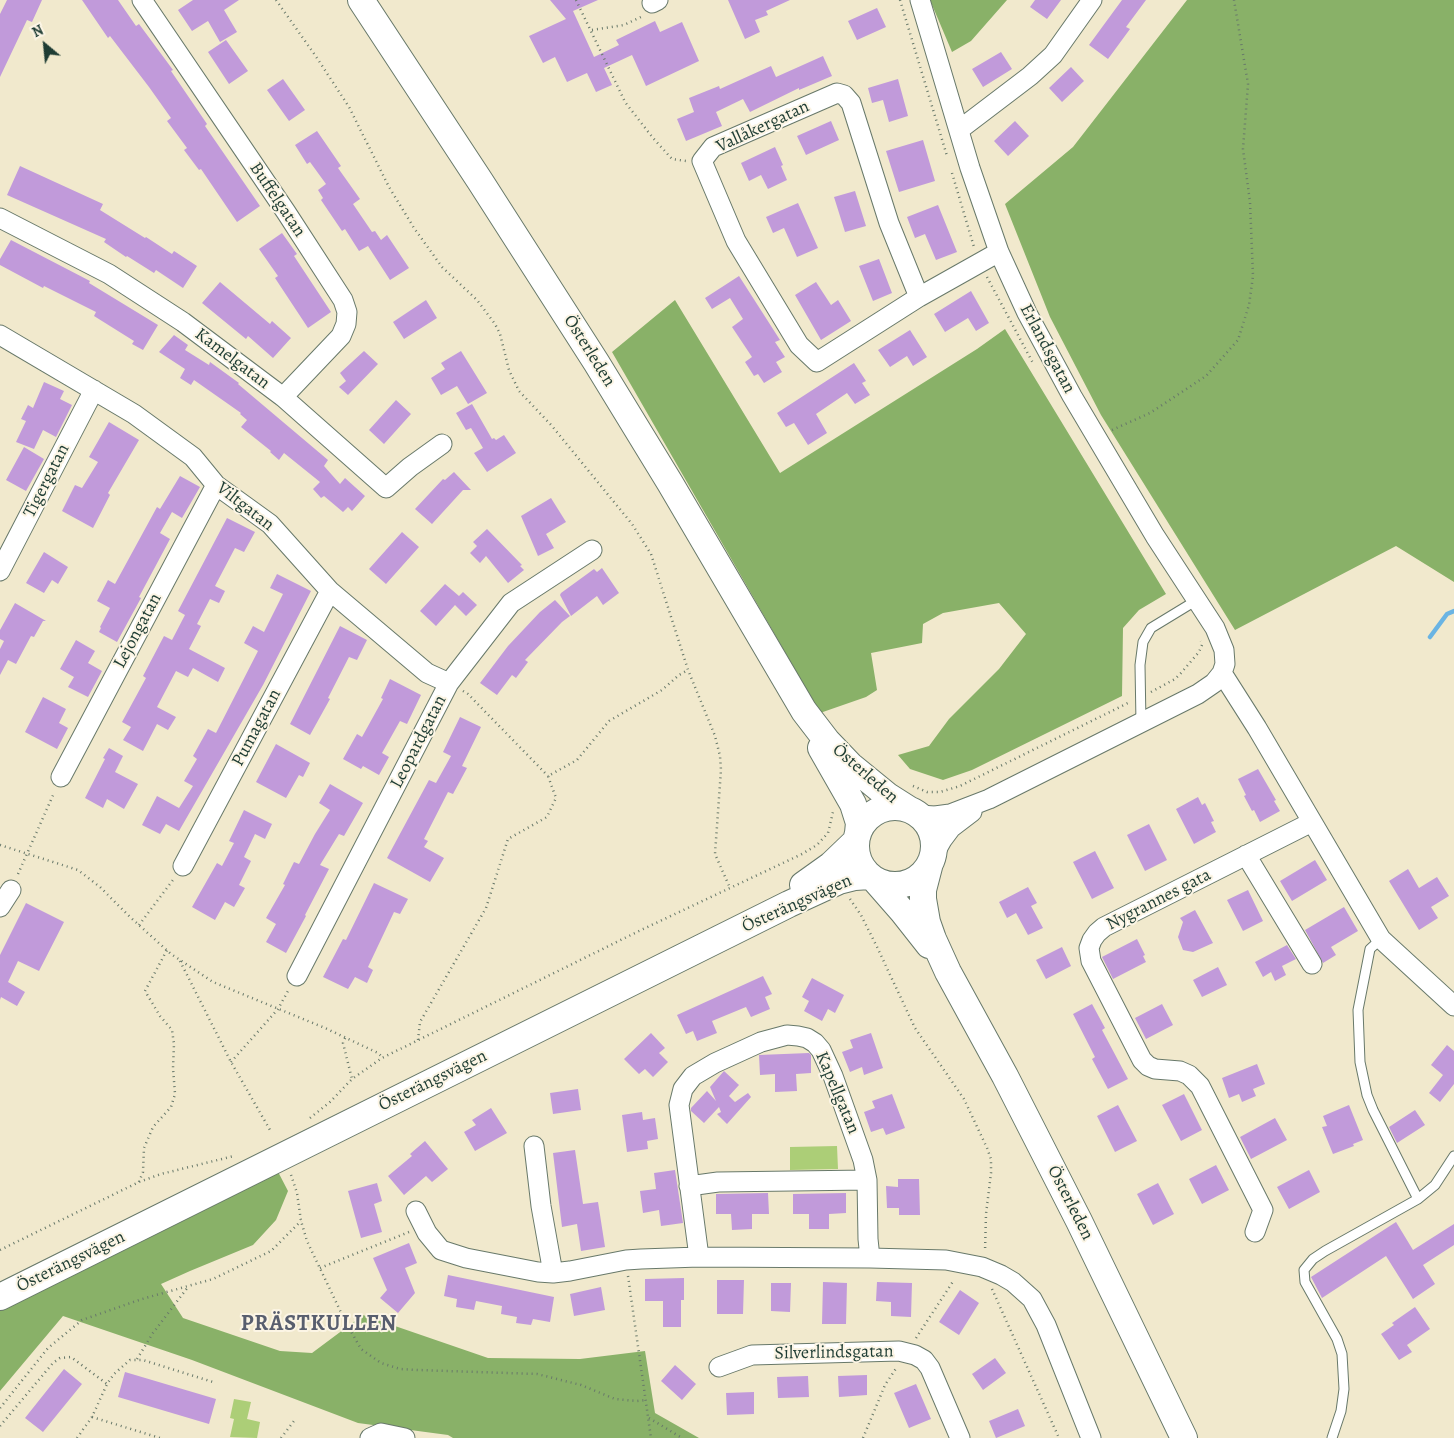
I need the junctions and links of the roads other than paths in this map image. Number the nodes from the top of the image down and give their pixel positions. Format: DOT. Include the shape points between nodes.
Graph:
graph roads {
  1 [pos="142,0"];
  2 [pos="361,0"];
  3 [pos="920,0"];
  4 [pos="1092,0"];
  5 [pos="959,130"];
  6 [pos="0,218"];
  7 [pos="999,252"];
  8 [pos="919,297"];
  9 [pos="0,335"];
  10 [pos="94,390"];
  11 [pos="283,397"];
  12 [pos="442,444"];
  13 [pos="216,485"];
  14 [pos="592,550"];
  15 [pos="0,571"];
  16 [pos="330,590"];
  17 [pos="1197,600"];
  18 [pos="1222,673"];
  19 [pos="449,683"];
  20 [pos="804,711"];
  21 [pos="1141,723"];
  22 [pos="60,777"];
  23 [pos="989,799"];
  24 [pos="915,813"];
  25 [pos="1312,822"];
  26 [pos="857,837"];
  27 [pos="1246,856"];
  28 [pos="932,859"];
  29 [pos="829,864"];
  30 [pos="183,866"];
  31 [pos="872,878"];
  32 [pos="11,890"];
  33 [pos="0,907"];
  34 [pos="1380,939"];
  35 [pos="1312,964"];
  36 [pos="948,972"];
  37 [pos="296,976"];
  38 [pos="1454,1006"];
  39 [pos="534,1146"];
  40 [pos="1454,1156"];
  41 [pos="867,1180"];
  42 [pos="690,1186"];
  43 [pos="1418,1199"];
  44 [pos="420,1219"];
  45 [pos="1255,1232"];
  46 [pos="699,1257"];
  47 [pos="870,1258"];
  48 [pos="553,1273"];
  49 [pos="0,1286"];
  50 [pos="0,1297"];
  51 [pos="719,1367"];
  52 [pos="375,1436"];
  53 [pos="405,1438"];
  54 [pos="960,1438"];
  55 [pos="1091,1438"];
  56 [pos="1184,1438"];
  57 [pos="1332,1438"];
  1 -- 11 [label="street, Buffelgatan" via="343,300 346,324 341,336"];
  2 -- 20 [label="main road, Österleden" via="596,362"];
  3 -- 5 [label="street, Erlandsgatan"];
  4 -- 5 [label="street" via="1053,55"];
  5 -- 7 [label="street, Erlandsgatan"];
  6 -- 11 [label="street, Kamelgatan" via="109,274 183,322"];
  7 -- 8 [label="street, Vallåkergatan"];
  7 -- 17 [label="street, Erlandsgatan" via="1072,396"];
  8 -- 8 [label="street, Vallåkergatan" via="817,362 799,345 736,241 702,161 713,146 837,93 844,94 851,103 889,223"];
  9 -- 10 [label="street, Viltgatan"];
  10 -- 13 [label="street, Viltgatan" via="134,414 193,457"];
  10 -- 15 [label="street, Tigergatan"];
  11 -- 12 [label="street, Kamelgatan" via="386,488"];
  13 -- 16 [label="street, Viltgatan" via="270,524"];
  13 -- 22 [label="street, Lejongatan"];
  14 -- 19 [label="street, Leopardgatan" via="511,603"];
  16 -- 19 [label="street, Viltgatan" via="427,674"];
  16 -- 30 [label="street, Pumagatan"];
  17 -- 18 [label="street, Erlandsgatan" via="1215,628 1224,650"];
  17 -- 21 [label="lane" via="1151,628 1143,642"];
  18 -- 21 [label="street" via="1198,694"];
  18 -- 25 [label="street"];
  19 -- 37 [label="street, Leopardgatan"];
  20 -- 24 [label="main road, Österleden" via="850,766"];
  20 -- 26 [label="main road, Österleden" via="826,759 849,797 859,823"];
  21 -- 23 [label="street"];
  23 -- 24 [label="street" via="950,814"];
  23 -- 28 [label="street" via="952,828"];
  24 -- 26 [label="main road, Österleden" via="897,807 883,809 865,821"];
  24 -- 28 [label="main road, Österleden" via="931,830 934,843"];
  25 -- 27 [label="street, Nygrannes gata"];
  25 -- 34 [label="street"];
  26 -- 29 [label="main road, Österängsvägen"];
  26 -- 31 [label="main road, Österleden" via="856,852 860,863"];
  27 -- 35 [label="street"];
  27 -- 45 [label="street, Nygrannes gata" via="1104,927 1089,948 1091,961 1142,1060 1155,1069 1180,1071 1200,1086 1263,1210"];
  28 -- 31 [label="main road" via="922,874 910,882 891,885"];
  28 -- 36 [label="main road, Österleden" via="924,890 924,910"];
  29 -- 31 [label="main road, Österängsvägen" via="855,877"];
  29 -- 49 [label="main road, Österängsvägen" via="786,897 720,932"];
  29 -- 50 [label="main road, Österängsvägen" via="780,909"];
  31 -- 36 [label="main road, Österleden" via="909,919"];
  32 -- 33 [label="street"];
  34 -- 38 [label="street"];
  34 -- 43 [label="lane" via="1370,949 1358,1010 1360,1062 1373,1110"];
  36 -- 56 [label="main road, Österleden" via="1070,1204"];
  39 -- 48 [label="street"];
  40 -- 43 [label="lane" via="1435,1185"];
  41 -- 42 [label="street" via="718,1182"];
  41 -- 42 [label="street, Kapellgatan" via="864,1160 821,1050 807,1038 787,1035 761,1042 715,1063 688,1082 679,1105"];
  41 -- 47 [label="street, Kapellgatan"];
  42 -- 46 [label="street, Kapellgatan"];
  43 -- 57 [label="lane" via="1325,1251 1304,1270 1306,1282 1342,1354 1344,1389"];
  44 -- 48 [label="street" via="432,1241 450,1254"];
  46 -- 47 [label="street"];
  46 -- 48 [label="street" via="626,1260"];
  47 -- 55 [label="street" via="946,1260 982,1267 1001,1274 1024,1290 1046,1325"];
  51 -- 54 [label="street, Silverlindsgatan" via="752,1355 907,1352 924,1360 930,1368"];
  52 -- 53 [label="street"];
}
